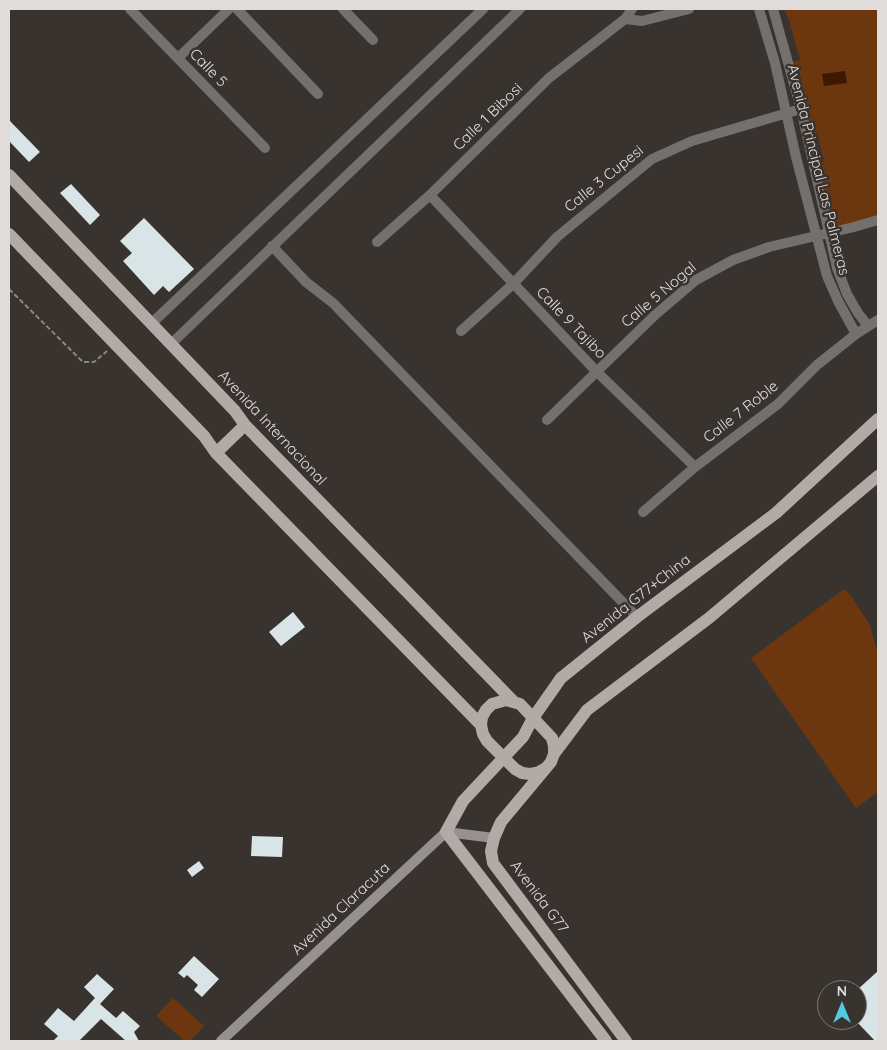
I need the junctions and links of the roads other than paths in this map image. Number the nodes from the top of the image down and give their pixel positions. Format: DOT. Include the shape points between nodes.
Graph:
graph roads {
  1 [pos="130,9"];
  2 [pos="229,9"];
  3 [pos="237,9"];
  4 [pos="343,9"];
  5 [pos="483,9"];
  6 [pos="520,9"];
  7 [pos="632,9"];
  8 [pos="689,9"];
  9 [pos="759,9"];
  10 [pos="773,9"];
  11 [pos="625,19"];
  12 [pos="373,40"];
  13 [pos="178,58"];
  14 [pos="318,94"];
  15 [pos="800,109"];
  16 [pos="788,113"];
  17 [pos="265,148"];
  18 [pos="9,175"];
  19 [pos="430,195"];
  20 [pos="878,220"];
  21 [pos="830,233"];
  22 [pos="9,234"];
  23 [pos="816,236"];
  24 [pos="377,242"];
  25 [pos="272,246"];
  26 [pos="513,284"];
  27 [pos="878,320"];
  28 [pos="152,323"];
  29 [pos="868,326"];
  30 [pos="461,331"];
  31 [pos="856,334"];
  32 [pos="171,344"];
  33 [pos="596,371"];
  34 [pos="878,419"];
  35 [pos="547,420"];
  36 [pos="245,425"];
  37 [pos="216,452"];
  38 [pos="695,467"];
  39 [pos="878,476"];
  40 [pos="643,512"];
  41 [pos="637,617"];
  42 [pos="513,701"];
  43 [pos="533,718"];
  44 [pos="481,726"];
  45 [pos="554,754"];
  46 [pos="504,758"];
  47 [pos="546,768"];
  48 [pos="446,832"];
  49 [pos="494,838"];
  50 [pos="221,1041"];
  51 [pos="606,1041"];
  52 [pos="626,1041"];
  1 -- 13 [label="street, Calle 5"];
  2 -- 13 [label="street"];
  3 -- 14 [label="street"];
  4 -- 12 [label="street"];
  5 -- 28 [label="street"];
  6 -- 25 [label="street"];
  7 -- 11 [label="street, Calle 1 Bibosi"];
  8 -- 11 [label="street" via="642,21"];
  9 -- 16 [label="street, Avenida Principal Las Palmeras"];
  10 -- 15 [label="street, Avenida Principal Las Palmeras"];
  11 -- 19 [label="street, Calle 1 Bibosi" via="549,78"];
  13 -- 17 [label="street, Calle 5"];
  15 -- 16 [label="street, Calle 3 Cupesi"];
  15 -- 21 [label="street, Avenida Principal Las Palmeras"];
  16 -- 23 [label="street, Avenida Principal Las Palmeras"];
  16 -- 26 [label="street, Calle 3 Cupesi" via="692,141 652,159 556,237"];
  18 -- 28 [label="main road, Avenida Internacional"];
  19 -- 24 [label="street, Calle 1 Bibosi"];
  19 -- 26 [label="street, Calle 9 Tajibo"];
  20 -- 21 [label="street, Calle 5 Nogal"];
  21 -- 23 [label="street, Calle 5 Nogal"];
  21 -- 29 [label="street, Avenida Principal Las Palmeras" via="837,268 847,294"];
  22 -- 37 [label="main road"];
  23 -- 31 [label="street, Avenida Principal Las Palmeras" via="838,301"];
  23 -- 33 [label="street, Calle 5 Nogal" via="733,260 696,280"];
  25 -- 32 [label="street"];
  25 -- 41 [label="street" via="306,282 333,303"];
  26 -- 30 [label="street, Calle 3 Cupesi"];
  26 -- 33 [label="street, Calle 9 Tajibo"];
  27 -- 29 [label="street, Calle 7 Roble"];
  28 -- 32 [label="main road, Avenida Internacional"];
  29 -- 31 [label="street, Calle 7 Roble"];
  31 -- 38 [label="street, Calle 7 Roble" via="778,404"];
  32 -- 36 [label="main road, Avenida Internacional"];
  33 -- 35 [label="street, Calle 5 Nogal"];
  33 -- 38 [label="street, Calle 9 Tajibo"];
  34 -- 41 [label="main road, Avenida G77+China" via="776,513"];
  36 -- 37 [label="main road"];
  36 -- 42 [label="main road, Avenida Internacional"];
  37 -- 44 [label="main road"];
  38 -- 40 [label="street, Calle 7 Roble"];
  39 -- 45 [label="main road" via="710,618 587,710"];
  41 -- 43 [label="main road, Avenida G77+China" via="561,678"];
  42 -- 43 [label="main road"];
  42 -- 44 [label="main road" via="492,704 482,717"];
  43 -- 45 [label="main road" via="552,738"];
  43 -- 46 [label="main road, Avenida G77+China" via="524,737"];
  44 -- 46 [label="main road" via="487,741"];
  45 -- 47 [label="main road, Avenida G77"];
  46 -- 47 [label="main road" via="522,773 530,774"];
  46 -- 48 [label="main road, Avenida G77+China" via="463,801"];
  47 -- 49 [label="main road, Avenida G77" via="501,822"];
  48 -- 49 [label="street"];
  48 -- 50 [label="street, Avenida Claracuta"];
  48 -- 51 [label="main road"];
  49 -- 52 [label="main road, Avenida G77" via="492,863"];
}
